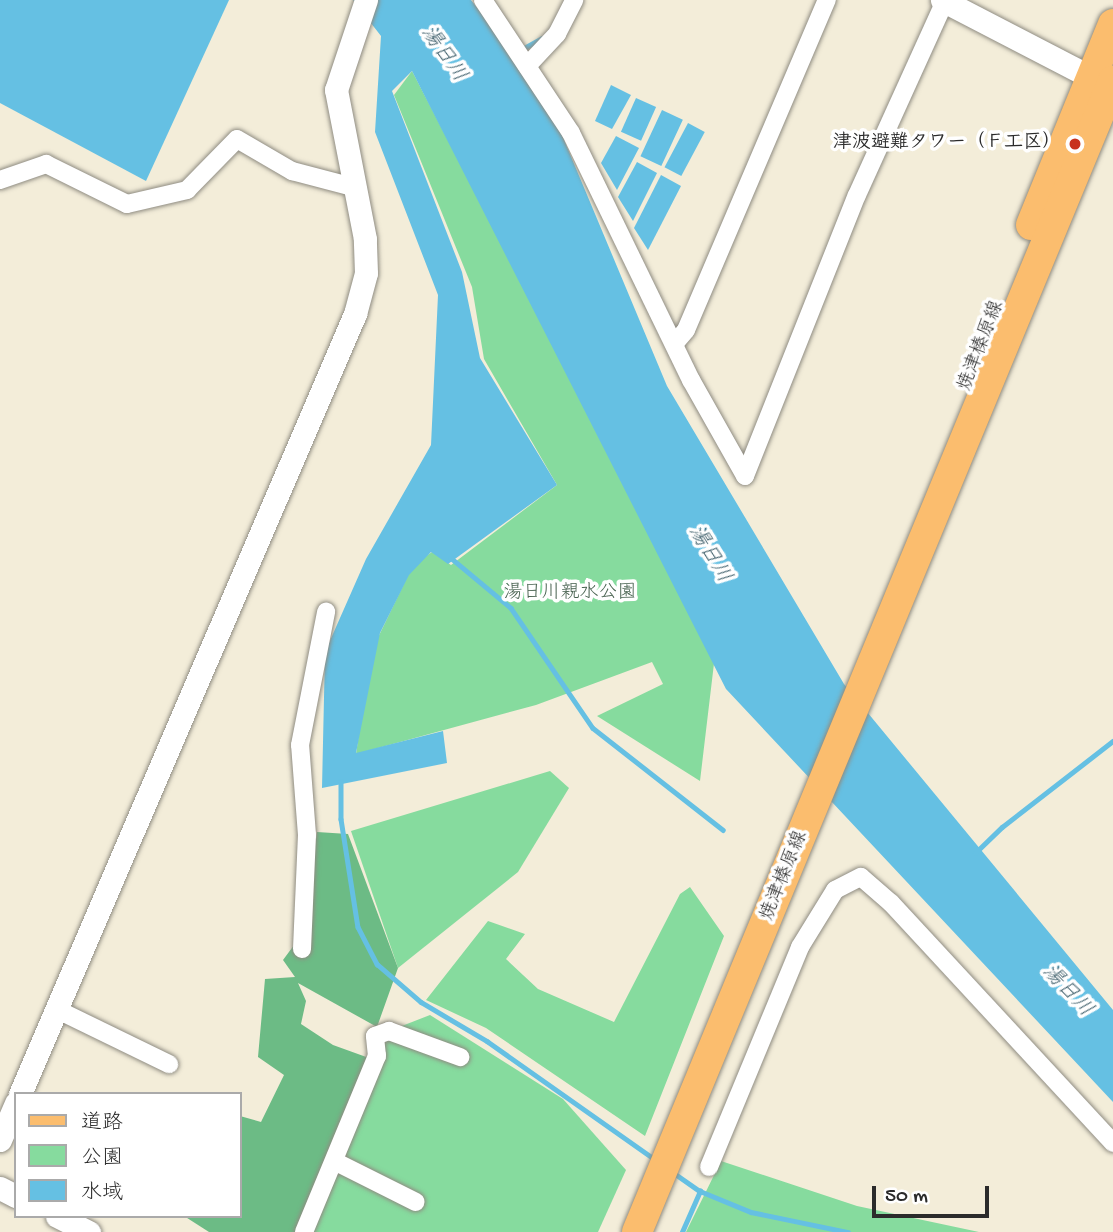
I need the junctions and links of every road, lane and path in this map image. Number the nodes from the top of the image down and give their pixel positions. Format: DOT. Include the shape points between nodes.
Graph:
graph roads {
  1 [pos="366,0"];
  2 [pos="483,0"];
  3 [pos="574,0"];
  4 [pos="827,0"];
  5 [pos="943,1"];
  6 [pos="1113,24"];
  7 [pos="527,66"];
  8 [pos="1107,84"];
  9 [pos="0,180"];
  10 [pos="353,187"];
  11 [pos="674,344"];
  12 [pos="326,612"];
  13 [pos="302,949"];
  14 [pos="56,1009"];
  15 [pos="460,1057"];
  16 [pos="169,1064"];
  17 [pos="21,1092"];
  18 [pos="14,1108"];
  19 [pos="0,1140"];
  20 [pos="1113,1143"];
  21 [pos="336,1162"];
  22 [pos="709,1167"];
  23 [pos="642,1192"];
  24 [pos="416,1202"];
  25 [pos="61,1218"];
  26 [pos="89,1232"];
  27 [pos="304,1232"];
  28 [pos="615,1232"];
  29 [pos="637,1232"];
  1 -- 10 [label="street" via="336,90"];
  2 -- 7 [label="street"];
  3 -- 7 [label="street" via="557,34"];
  4 -- 11 [label="street" via="686,330"];
  5 -- 8 [label="street"];
  5 -- 11 [label="street" via="856,195 746,476"];
  6 -- 8 [label="main road, 焼津榛原線"];
  7 -- 11 [label="street" via="571,134"];
  8 -- 23 [label="main road, 焼津榛原線" via="975,360 867,673 774,905"];
  9 -- 10 [label="street" via="46,164 127,204 187,190 237,139 292,172"];
  10 -- 14 [label="street" via="365,239 366,273 355,314"];
  12 -- 13 [label="street" via="300,745 307,835"];
  14 -- 16 [label="street"];
  14 -- 17 [label="street"];
  15 -- 21 [label="street" via="389,1031 375,1036 377,1056"];
  18 -- 19 [label="street"];
  20 -- 22 [label="street" via="891,903 861,877 835,890 800,947"];
  21 -- 24 [label="street"];
  21 -- 27 [label="street"];
  23 -- 28 [label="main road, 焼津榛原線"];
  23 -- 29 [label="main road, 焼津榛原線"];
  25 -- 26 [label="street"];
}
